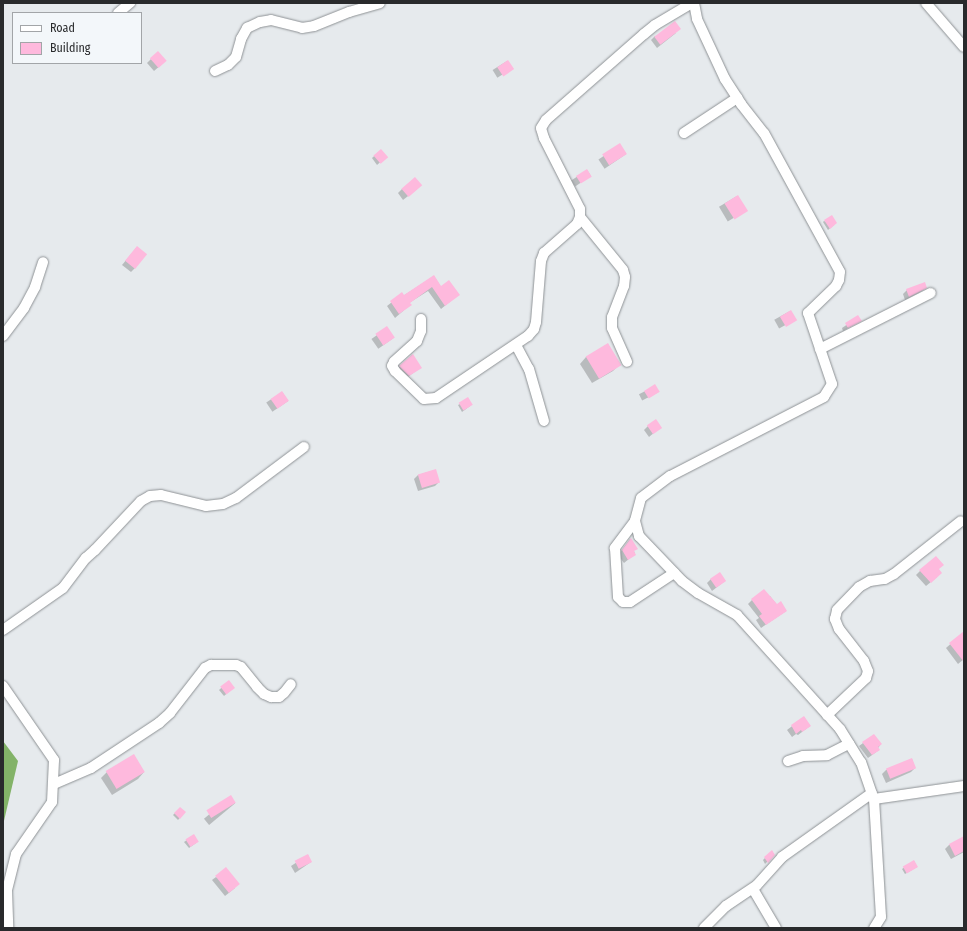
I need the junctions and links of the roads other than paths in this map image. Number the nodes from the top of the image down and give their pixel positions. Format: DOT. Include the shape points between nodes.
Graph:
graph roads {
  1 [pos="130,3"];
  2 [pos="380,3"];
  3 [pos="693,3"];
  4 [pos="926,3"];
  5 [pos="119,12"];
  6 [pos="964,47"];
  7 [pos="215,71"];
  8 [pos="737,98"];
  9 [pos="684,133"];
  10 [pos="580,217"];
  11 [pos="43,262"];
  12 [pos="931,293"];
  13 [pos="421,319"];
  14 [pos="3,336"];
  15 [pos="516,345"];
  16 [pos="820,349"];
  17 [pos="627,362"];
  18 [pos="544,421"];
  19 [pos="304,447"];
  20 [pos="635,521"];
  21 [pos="962,522"];
  22 [pos="674,573"];
  23 [pos="3,630"];
  24 [pos="291,684"];
  25 [pos="3,686"];
  26 [pos="827,715"];
  27 [pos="849,744"];
  28 [pos="788,760"];
  29 [pos="54,784"];
  30 [pos="964,786"];
  31 [pos="873,796"];
  32 [pos="753,888"];
  33 [pos="8,928"];
  34 [pos="704,928"];
  35 [pos="776,928"];
  36 [pos="874,928"];
  1 -- 5 [label="street"];
  2 -- 7 [label="street" via="302,28 271,20 260,22 247,28 236,57 228,65"];
  3 -- 8 [label="street" via="700,26"];
  3 -- 10 [label="street" via="644,34 546,120 541,128 580,209"];
  4 -- 6 [label="street"];
  8 -- 9 [label="street"];
  8 -- 16 [label="street" via="764,133 840,272 836,286 808,313"];
  10 -- 15 [label="street" via="577,224 544,253 534,329"];
  10 -- 17 [label="street" via="623,270 624,286 612,317 612,328"];
  11 -- 14 [label="street" via="35,287 24,308"];
  12 -- 16 [label="street"];
  13 -- 15 [label="street" via="421,331 417,341 392,366 424,399 436,398"];
  15 -- 18 [label="street" via="529,369"];
  16 -- 20 [label="street" via="832,384 824,397 670,476 641,498"];
  19 -- 23 [label="street" via="236,498 223,504 206,506 161,494 140,501 86,558 63,588"];
  20 -- 22 [label="street" via="639,536"];
  20 -- 22 [label="street" via="615,548 618,597 623,602 630,602"];
  21 -- 26 [label="street" via="894,574 859,587 837,610 835,619 839,629 864,661 868,671 866,678"];
  22 -- 26 [label="street" via="698,593 737,614"];
  24 -- 29 [label="street" via="279,696 271,697 257,687 241,667 211,665 205,668 170,713 159,723 91,768"];
  25 -- 29 [label="street" via="54,760"];
  26 -- 27 [label="street"];
  27 -- 28 [label="street" via="827,755 803,756"];
  27 -- 31 [label="street" via="861,762"];
  29 -- 33 [label="street" via="52,802 16,854 7,891"];
  30 -- 31 [label="street"];
  31 -- 32 [label="street" via="782,857"];
  31 -- 36 [label="street" via="881,918"];
  32 -- 34 [label="street" via="726,906"];
  32 -- 35 [label="street"];
}
